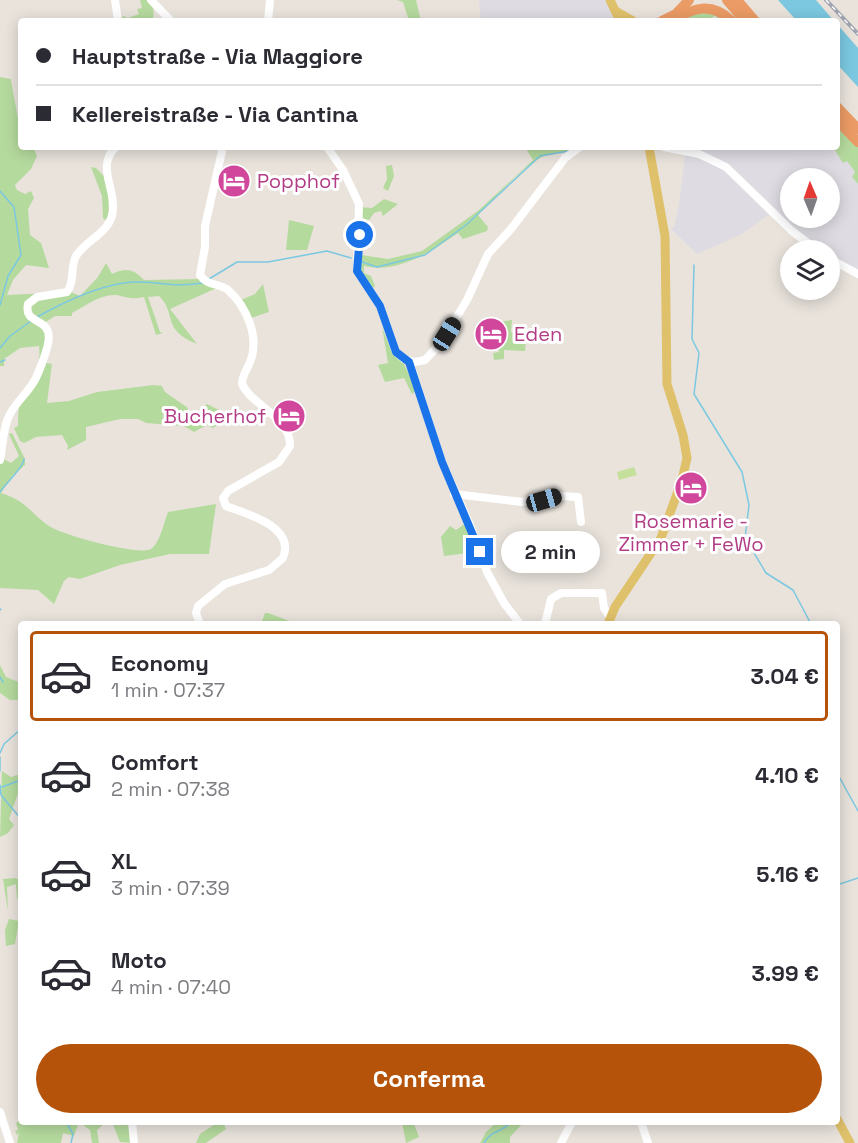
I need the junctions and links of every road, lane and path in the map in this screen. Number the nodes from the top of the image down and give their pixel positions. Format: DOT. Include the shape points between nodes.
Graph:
graph roads {
  1 [pos="115,0"];
  2 [pos="151,0"];
  3 [pos="270,0"];
  4 [pos="610,0"];
  5 [pos="689,0"];
  6 [pos="727,0"];
  7 [pos="737,0"];
  8 [pos="618,17"];
  9 [pos="118,18"];
  10 [pos="168,18"];
  11 [pos="268,18"];
  12 [pos="668,18"];
  13 [pos="677,18"];
  14 [pos="728,18"];
  15 [pos="742,18"];
  16 [pos="752,18"];
  17 [pos="840,110"];
  18 [pos="840,123"];
  19 [pos="858,129"];
  20 [pos="858,142"];
  21 [pos="114,150"];
  22 [pos="222,150"];
  23 [pos="329,150"];
  24 [pos="576,150"];
  25 [pos="650,150"];
  26 [pos="679,150"];
  27 [pos="804,240"];
  28 [pos="840,264"];
  29 [pos="858,274"];
  30 [pos="412,362"];
  31 [pos="0,460"];
  32 [pos="454,494"];
  33 [pos="581,522"];
  34 [pos="609,620"];
  35 [pos="198,621"];
  36 [pos="518,621"];
  37 [pos="546,621"];
  38 [pos="0,1112"];
  39 [pos="132,1125"];
  40 [pos="570,1125"];
  41 [pos="642,1125"];
  42 [pos="840,1125"];
  43 [pos="10,1143"];
  44 [pos="134,1143"];
  45 [pos="561,1143"];
  46 [pos="648,1143"];
  47 [pos="850,1143"];
  1 -- 9 [label="street"];
  2 -- 10 [label="street"];
  3 -- 11 [label="street"];
  4 -- 8 [label="main road"];
  5 -- 12 [label="highway"];
  6 -- 15 [label="highway"];
  7 -- 16 [label="highway"];
  13 -- 14 [label="highway" via="701,7 718,10"];
  17 -- 19 [label="highway"];
  18 -- 20 [label="highway"];
  21 -- 31 [label="street" via="107,158 114,203 109,223 77,255 67,292 37,297 28,304 31,318 47,328 48,344 34,382 9,416"];
  22 -- 35 [label="street" via="205,226 200,275 226,289 247,315 252,350 242,384 289,434 290,441 289,450 279,462 228,491 223,498 226,506 258,518 278,532 284,545 283,558 273,568 228,582 197,608"];
  23 -- 30 [label="street" via="359,204 357,271 380,306 396,352"];
  24 -- 30 [label="street" via="565,158 488,254 467,300 440,344 425,360"];
  25 -- 34 [label="main road" via="666,236 667,384 687,458 661,538"];
  26 -- 27 [label="street" via="699,154 726,167"];
  28 -- 29 [label="street"];
  30 -- 32 [label="street"];
  32 -- 33 [label="street" via="522,502 578,497"];
  32 -- 36 [label="street" via="487,572"];
  34 -- 37 [label="street" via="599,592 561,593 551,599"];
  38 -- 43 [label="street"];
  39 -- 44 [label="street"];
  40 -- 45 [label="street"];
  41 -- 46 [label="street"];
  42 -- 47 [label="main road"];
}
